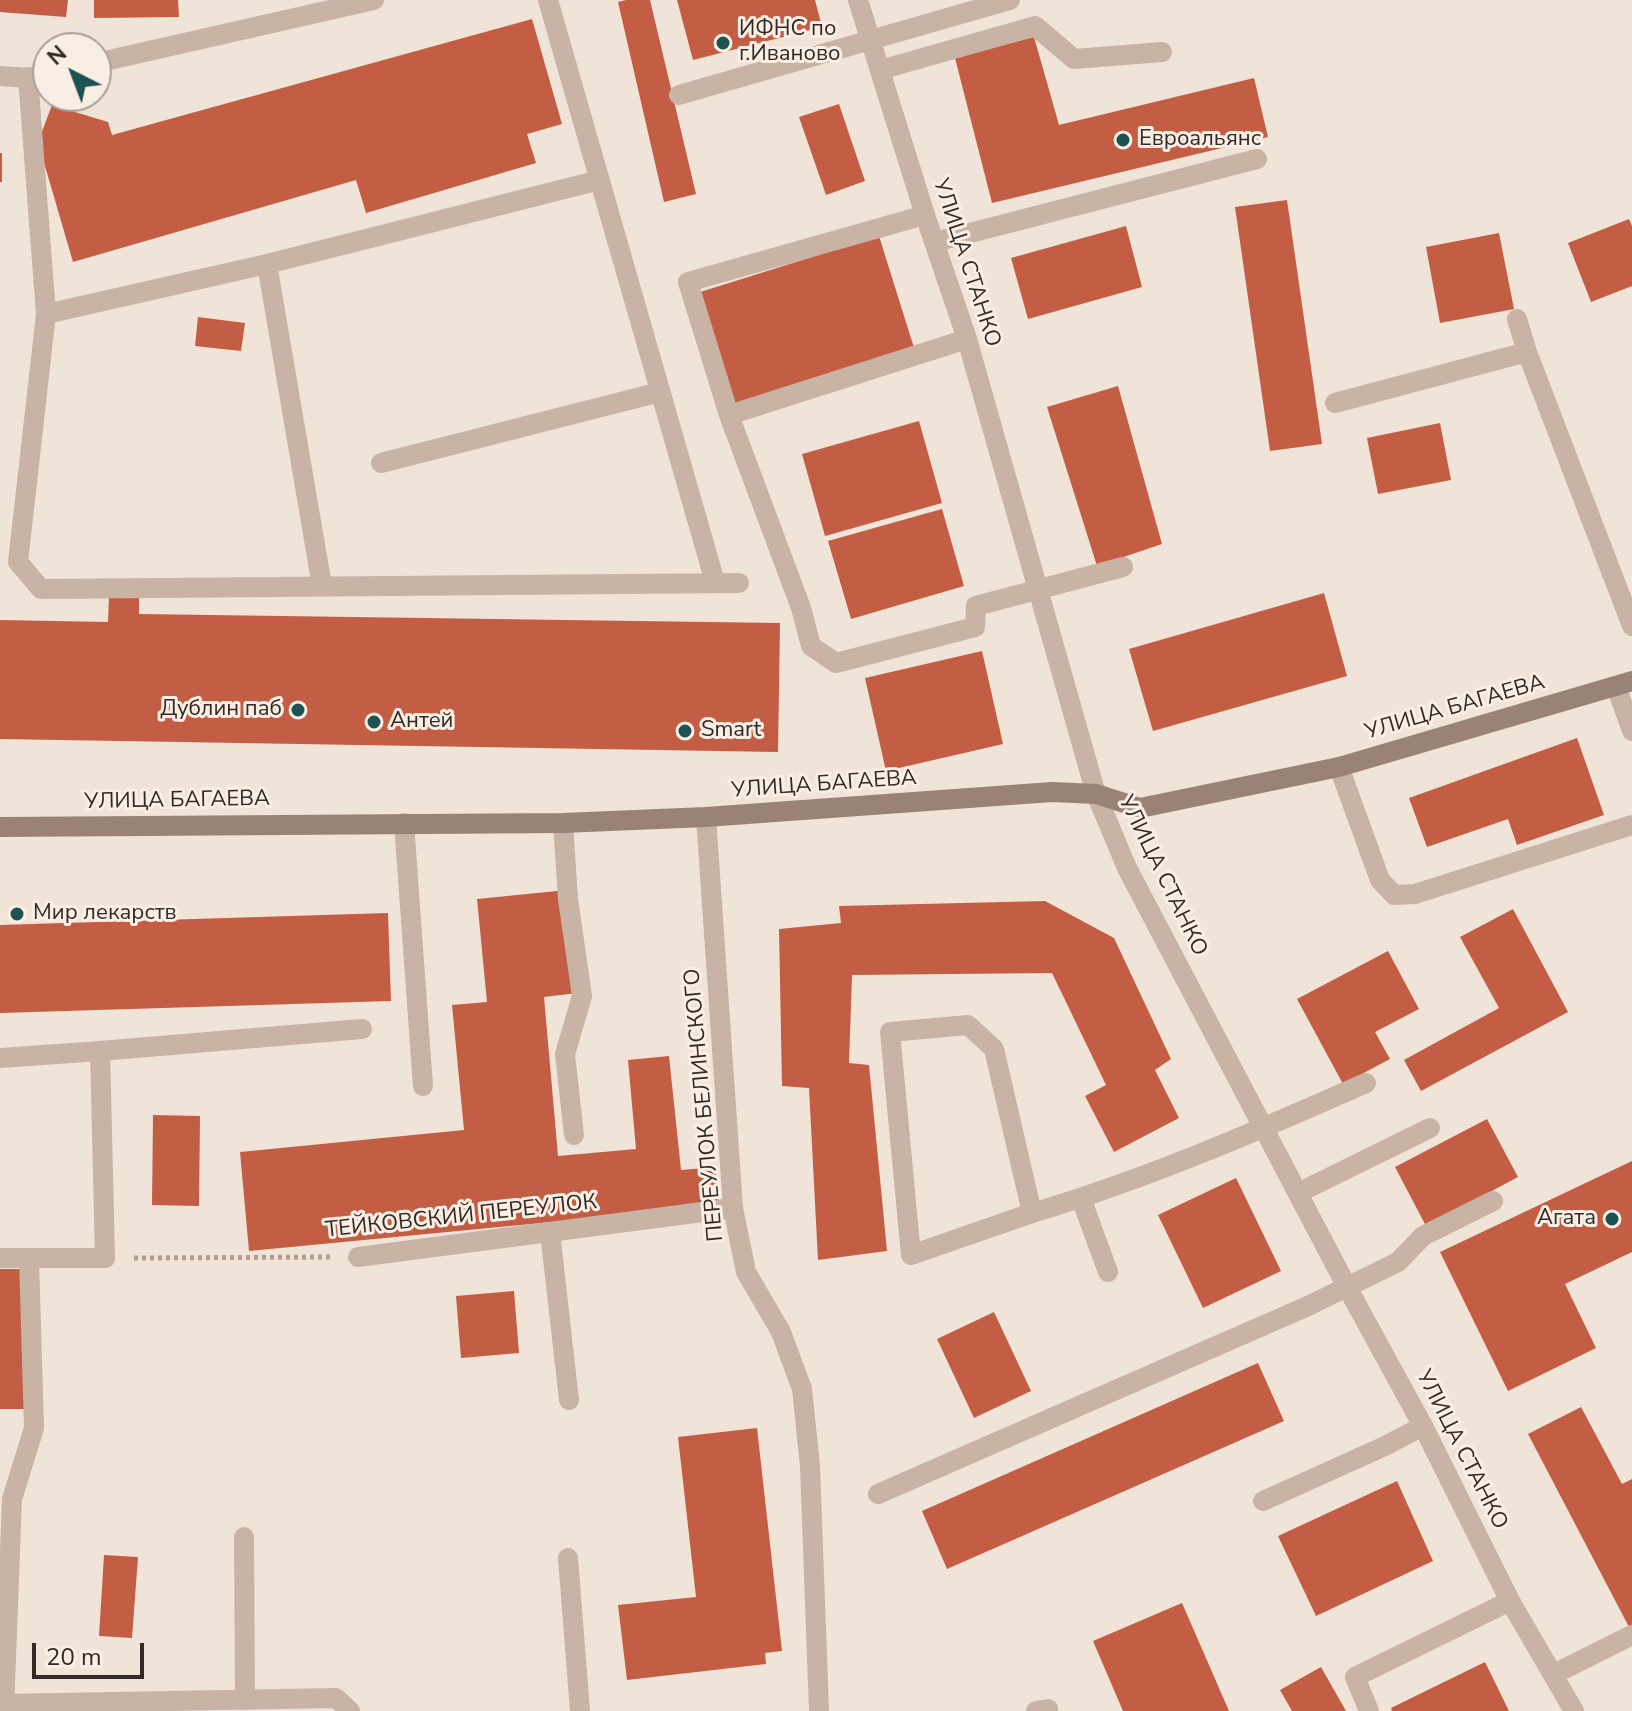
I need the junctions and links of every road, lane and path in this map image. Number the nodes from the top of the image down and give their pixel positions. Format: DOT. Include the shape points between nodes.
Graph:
graph roads {
  1 [pos="374,0"];
  2 [pos="548,0"];
  3 [pos="858,0"];
  4 [pos="1010,0"];
  5 [pos="324,5"];
  6 [pos="871,40"];
  7 [pos="1162,52"];
  8 [pos="112,59"];
  9 [pos="880,70"];
  10 [pos="0,76"];
  11 [pos="32,76"];
  12 [pos="679,95"];
  13 [pos="39,112"];
  14 [pos="1257,159"];
  15 [pos="600,180"];
  16 [pos="925,215"];
  17 [pos="935,242"];
  18 [pos="267,264"];
  19 [pos="46,314"];
  20 [pos="1517,319"];
  21 [pos="967,339"];
  22 [pos="1527,352"];
  23 [pos="660,392"];
  24 [pos="1335,403"];
  25 [pos="729,415"];
  26 [pos="381,463"];
  27 [pos="1123,567"];
  28 [pos="715,582"];
  29 [pos="739,583"];
  30 [pos="322,586"];
  31 [pos="1038,589"];
  32 [pos="1632,626"];
  33 [pos="1624,684"];
  34 [pos="1632,731"];
  35 [pos="1339,767"];
  36 [pos="1096,794"];
  37 [pos="706,817"];
  38 [pos="404,823"];
  39 [pos="563,823"];
  40 [pos="1632,825"];
  41 [pos="0,827"];
  42 [pos="362,1029"];
  43 [pos="100,1051"];
  44 [pos="0,1058"];
  45 [pos="1366,1083"];
  46 [pos="423,1086"];
  47 [pos="1264,1127"];
  48 [pos="1430,1128"];
  49 [pos="574,1135"];
  50 [pos="1298,1193"];
  51 [pos="1081,1198"];
  52 [pos="1493,1201"];
  53 [pos="733,1208"];
  54 [pos="1032,1213"];
  55 [pos="550,1232"];
  56 [pos="358,1257"];
  57 [pos="0,1258"];
  58 [pos="105,1258"];
  59 [pos="29,1259"];
  60 [pos="1108,1272"];
  61 [pos="1347,1287"];
  62 [pos="569,1400"];
  63 [pos="1423,1426"];
  64 [pos="878,1494"];
  65 [pos="1263,1501"];
  66 [pos="244,1537"];
  67 [pos="568,1558"];
  68 [pos="1510,1601"];
  69 [pos="1632,1635"];
  70 [pos="1554,1674"];
  71 [pos="245,1700"];
  72 [pos="3,1706"];
  73 [pos="350,1711"];
  74 [pos="580,1711"];
  75 [pos="819,1711"];
  76 [pos="1369,1711"];
  77 [pos="1574,1711"];
  1 -- 5 [label="street"];
  2 -- 15 [label="street"];
  3 -- 6 [label="street, УЛИЦА СТАНКО"];
  4 -- 6 [label="street"];
  5 -- 8 [label="street"];
  6 -- 9 [label="street, УЛИЦА СТАНКО"];
  6 -- 12 [label="street"];
  7 -- 9 [label="street" via="1074,59 1035,26"];
  9 -- 16 [label="street, УЛИЦА СТАНКО"];
  10 -- 11 [label="street"];
  13 -- 19 [label="street"];
  14 -- 17 [label="street"];
  15 -- 18 [label="street"];
  15 -- 23 [label="street"];
  16 -- 17 [label="street, УЛИЦА СТАНКО"];
  16 -- 25 [label="street" via="688,282"];
  17 -- 21 [label="street, УЛИЦА СТАНКО"];
  18 -- 19 [label="street"];
  18 -- 30 [label="street"];
  19 -- 30 [label="street" via="18,562 41,589"];
  20 -- 22 [label="street"];
  21 -- 25 [label="street"];
  21 -- 31 [label="street, УЛИЦА СТАНКО"];
  22 -- 24 [label="street"];
  22 -- 32 [label="street"];
  23 -- 26 [label="street"];
  23 -- 28 [label="street"];
  25 -- 31 [label="street" via="811,646 836,663 975,627 976,606"];
  27 -- 31 [label="street"];
  28 -- 29 [label="street"];
  28 -- 30 [label="street"];
  31 -- 36 [label="street, УЛИЦА СТАНКО"];
  33 -- 34 [label="street"];
  33 -- 35 [label="street, УЛИЦА БАГАЕВА"];
  35 -- 36 [label="street, УЛИЦА БАГАЕВА" via="1140,808"];
  35 -- 40 [label="street" via="1380,880 1394,895 1415,894"];
  36 -- 37 [label="street, УЛИЦА БАГАЕВА" via="1052,792"];
  36 -- 47 [label="street, УЛИЦА СТАНКО" via="1127,868"];
  37 -- 39 [label="street, УЛИЦА БАГАЕВА"];
  37 -- 53 [label="street, ПЕРЕУЛОК БЕЛИНСКОГО"];
  38 -- 39 [label="street, УЛИЦА БАГАЕВА"];
  38 -- 41 [label="street, УЛИЦА БАГАЕВА"];
  38 -- 46 [label="street"];
  39 -- 49 [label="street" via="582,996 565,1054"];
  42 -- 43 [label="street"];
  43 -- 44 [label="street"];
  43 -- 58 [label="street"];
  45 -- 47 [label="street"];
  47 -- 50 [label="street, УЛИЦА СТАНКО"];
  47 -- 51 [label="street"];
  48 -- 50 [label="street"];
  50 -- 61 [label="street, УЛИЦА СТАНКО"];
  51 -- 54 [label="street"];
  51 -- 60 [label="street"];
  52 -- 61 [label="street" via="1423,1236 1398,1262"];
  53 -- 55 [label="street, ТЕЙКОВСКИЙ ПЕРЕУЛОК"];
  53 -- 75 [label="street, ПЕРЕУЛОК БЕЛИНСКОГО" via="746,1272 781,1332 802,1389"];
  54 -- 54 [label="street" via="994,1049 968,1025 890,1032 911,1255"];
  55 -- 56 [label="street, ТЕЙКОВСКИЙ ПЕРЕУЛОК"];
  55 -- 62 [label="street"];
  56 -- 58 [label="path, ТЕЙКОВСКИЙ ПЕРЕУЛОК"];
  57 -- 59 [label="street"];
  58 -- 59 [label="street"];
  59 -- 72 [label="street" via="34,1428 12,1499"];
  61 -- 63 [label="street, УЛИЦА СТАНКО"];
  61 -- 64 [label="street"];
  63 -- 65 [label="street"];
  63 -- 68 [label="street, УЛИЦА СТАНКО"];
  66 -- 71 [label="street"];
  67 -- 74 [label="street"];
  68 -- 70 [label="street, УЛИЦА СТАНКО"];
  68 -- 76 [label="street" via="1355,1677"];
  69 -- 70 [label="street"];
  70 -- 77 [label="street, УЛИЦА СТАНКО"];
  71 -- 72 [label="street"];
  71 -- 73 [label="street" via="336,1698"];
}
